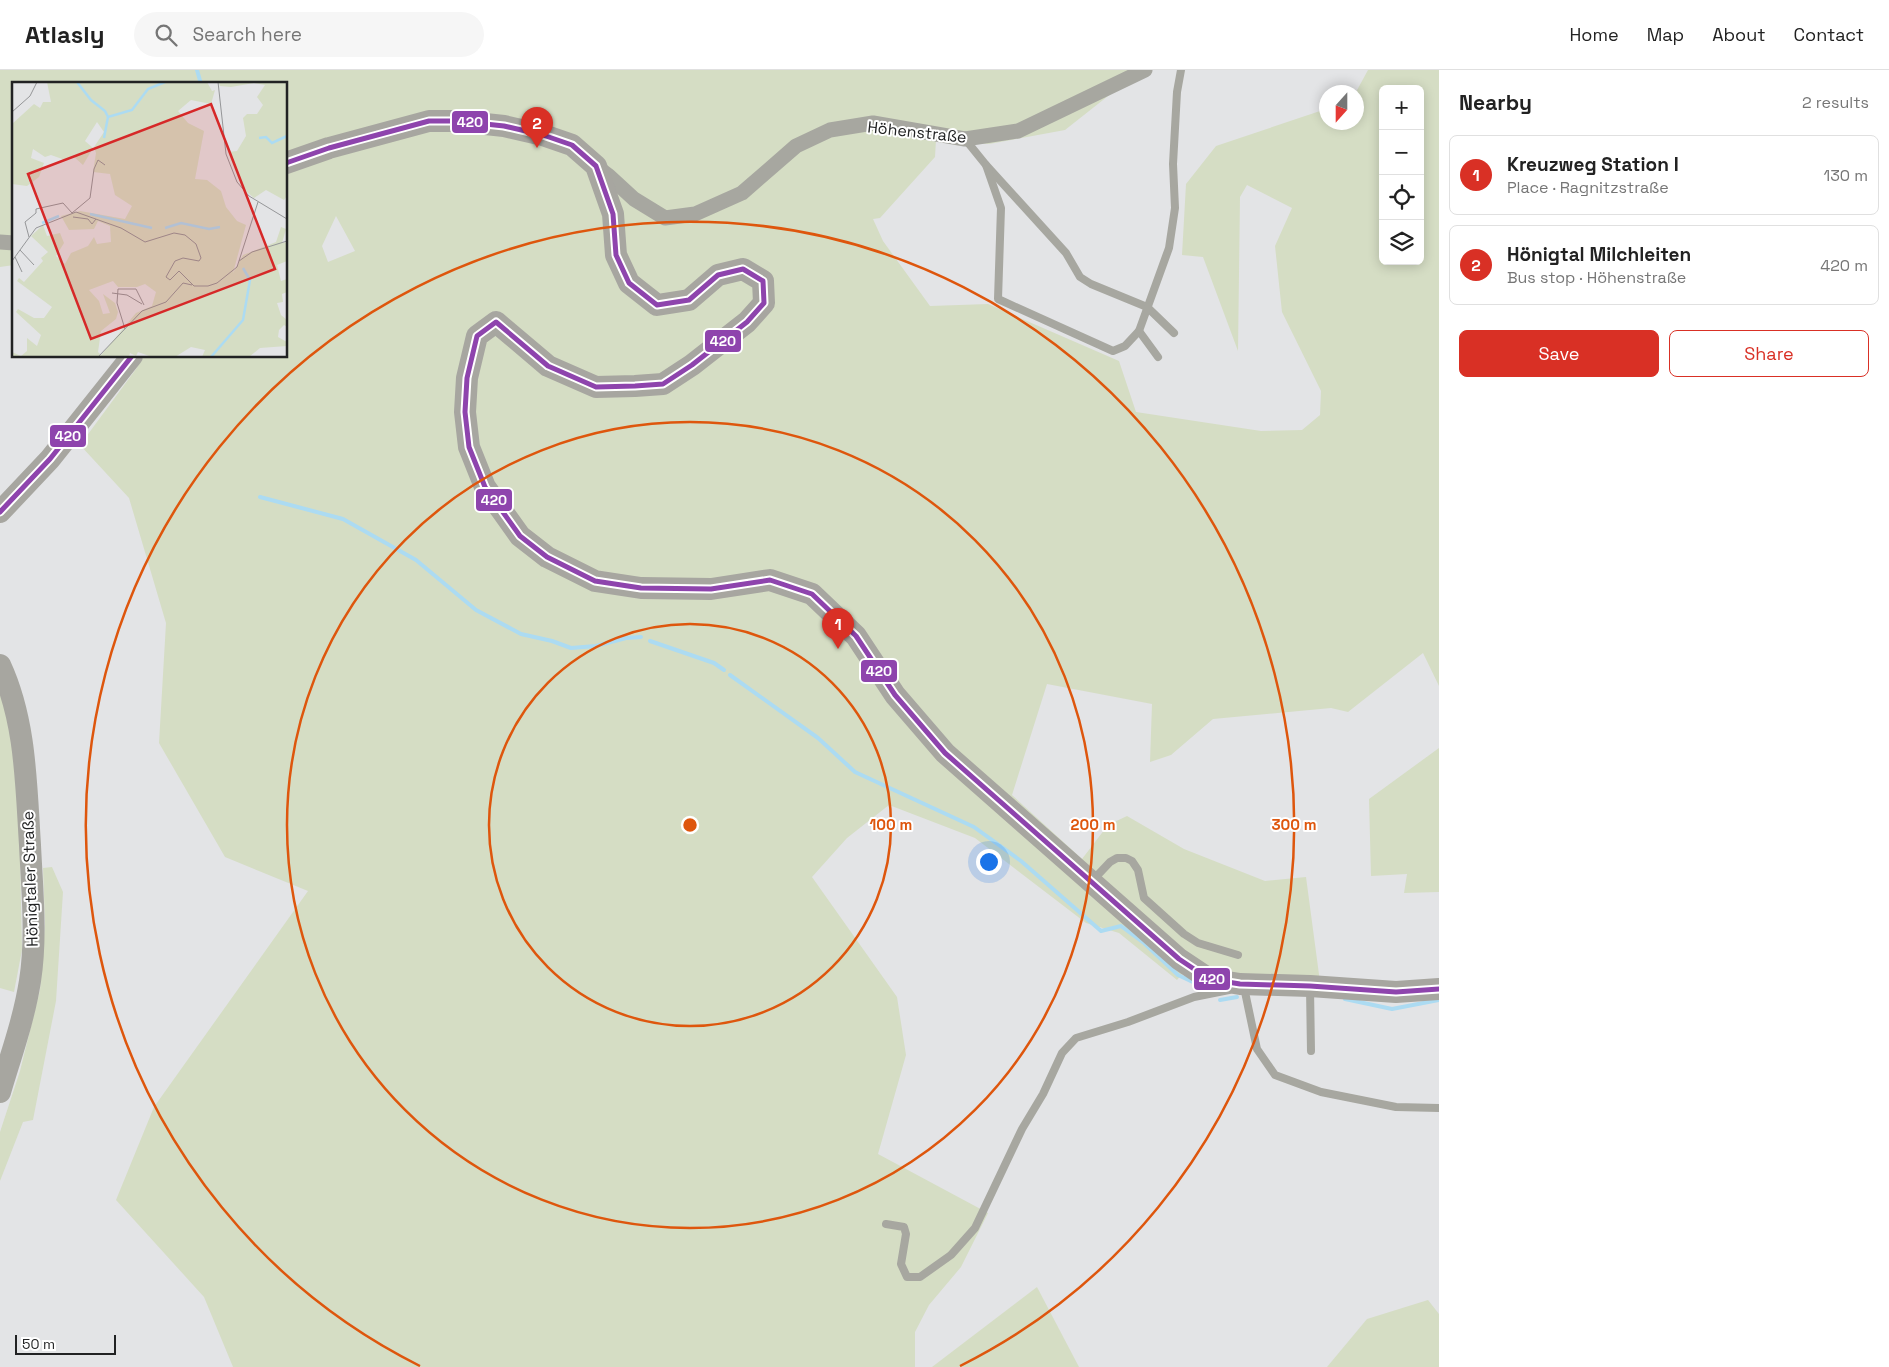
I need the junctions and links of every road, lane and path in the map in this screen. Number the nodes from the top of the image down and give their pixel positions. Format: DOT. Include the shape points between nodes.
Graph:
graph roads {
  1 [pos="1145,70"];
  2 [pos="1180,70"];
  3 [pos="965,140"];
  4 [pos="288,162"];
  5 [pos="986,165"];
  6 [pos="596,166"];
  7 [pos="1147,307"];
  8 [pos="1139,331"];
  9 [pos="1174,333"];
  10 [pos="1158,357"];
  11 [pos="130,358"];
  12 [pos="0,512"];
  13 [pos="0,666"];
  14 [pos="1092,881"];
  15 [pos="1238,955"];
  16 [pos="1240,984"];
  17 [pos="1310,986"];
  18 [pos="1439,989"];
  19 [pos="1311,1051"];
  20 [pos="0,1092"];
  21 [pos="1439,1108"];
  22 [pos="886,1224"];
  1 -- 3 [label="street, Höhenstraße" via="1018,131"];
  2 -- 7 [label="lane" via="1173,164 1174,208 1169,248"];
  3 -- 5 [label="lane"];
  3 -- 6 [label="street, Höhenstraße" via="873,123 830,130 796,146 742,193 694,214 665,218 634,199"];
  4 -- 6 [label="main road, Höhenstraße" via="429,121 458,121 504,126 558,140 572,145"];
  5 -- 7 [label="lane" via="1066,253 1080,277"];
  5 -- 8 [label="lane" via="1001,208 998,299 1113,351 1125,346"];
  6 -- 14 [label="main road" via="613,214 616,255 629,283 657,305 689,300 718,274 742,269 763,281 764,303 747,322 663,384 636,386 596,387 548,366 496,322 477,336 467,378 465,412 469,447 490,494 520,536 547,557 595,581 641,588 711,589 770,580 812,594 856,636 894,695 945,753"];
  7 -- 8 [label="lane"];
  7 -- 9 [label="lane"];
  8 -- 10 [label="lane"];
  11 -- 12 [label="main road" via="50,459"];
  13 -- 20 [label="main road, Hönigtaler Straße" via="15,705 25,763 33,926 30,982"];
  14 -- 15 [label="lane" via="1117,858 1132,861 1138,870 1144,898 1184,934 1198,943"];
  14 -- 16 [label="main road" via="1179,959 1209,979"];
  16 -- 17 [label="main road"];
  16 -- 21 [label="lane" via="1245,992 1257,1049 1275,1075 1321,1092 1396,1107"];
  16 -- 22 [label="lane" via="1076,1038 1062,1052 975,1228 951,1255 920,1277 906,1278 901,1264 906,1234 904,1227"];
  17 -- 18 [label="main road" via="1396,992"];
  17 -- 19 [label="lane"];
}
